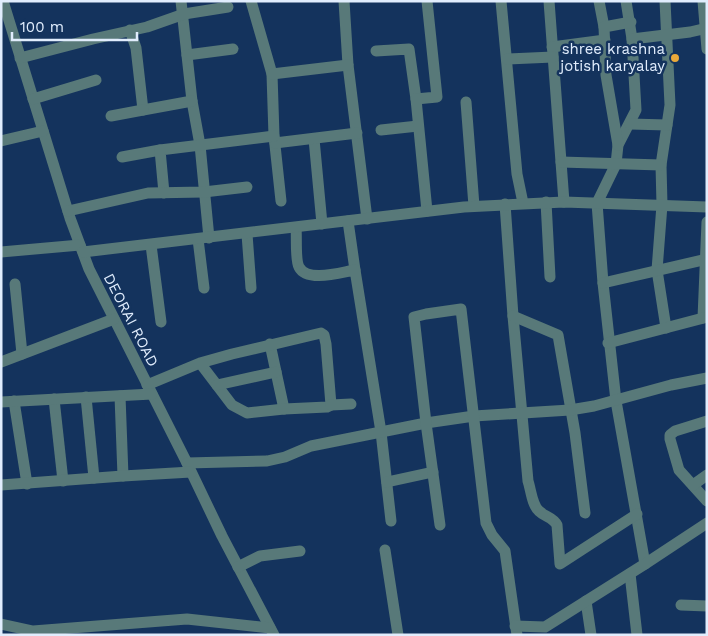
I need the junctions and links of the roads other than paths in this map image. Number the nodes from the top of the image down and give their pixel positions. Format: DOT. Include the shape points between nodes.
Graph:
graph roads {
  1 [pos="3,1"];
  2 [pos="181,1"];
  3 [pos="251,1"];
  4 [pos="344,1"];
  5 [pos="427,1"];
  6 [pos="501,1"];
  7 [pos="549,1"];
  8 [pos="599,1"];
  9 [pos="626,1"];
  10 [pos="665,1"];
  11 [pos="703,1"];
  12 [pos="228,7"];
  13 [pos="184,14"];
  14 [pos="631,22"];
  15 [pos="604,27"];
  16 [pos="706,28"];
  17 [pos="6,30"];
  18 [pos="130,30"];
  19 [pos="668,34"];
  20 [pos="632,39"];
  21 [pos="605,40"];
  22 [pos="233,49"];
  23 [pos="707,49"];
  24 [pos="376,51"];
  25 [pos="553,52"];
  26 [pos="187,55"];
  27 [pos="20,58"];
  28 [pos="507,59"];
  29 [pos="348,65"];
  30 [pos="272,74"];
  31 [pos="96,80"];
  32 [pos="33,99"];
  33 [pos="416,99"];
  34 [pos="192,101"];
  35 [pos="466,102"];
  36 [pos="143,110"];
  37 [pos="111,116"];
  38 [pos="630,124"];
  39 [pos="667,125"];
  40 [pos="418,126"];
  41 [pos="381,130"];
  42 [pos="43,131"];
  43 [pos="357,133"];
  44 [pos="314,138"];
  45 [pos="274,139"];
  46 [pos="1,141"];
  47 [pos="200,145"];
  48 [pos="618,145"];
  49 [pos="160,150"];
  50 [pos="122,157"];
  51 [pos="560,162"];
  52 [pos="616,164"];
  53 [pos="661,165"];
  54 [pos="248,187"];
  55 [pos="204,192"];
  56 [pos="164,193"];
  57 [pos="280,201"];
  58 [pos="546,202"];
  59 [pos="564,202"];
  60 [pos="597,203"];
  61 [pos="505,204"];
  62 [pos="523,204"];
  63 [pos="662,205"];
  64 [pos="474,206"];
  65 [pos="707,207"];
  66 [pos="68,211"];
  67 [pos="427,211"];
  68 [pos="367,219"];
  69 [pos="348,221"];
  70 [pos="707,222"];
  71 [pos="322,224"];
  72 [pos="296,228"];
  73 [pos="247,234"];
  74 [pos="204,239"];
  75 [pos="150,245"];
  76 [pos="81,249"];
  77 [pos="1,252"];
  78 [pos="706,259"];
  79 [pos="355,270"];
  80 [pos="657,270"];
  81 [pos="550,277"];
  82 [pos="602,283"];
  83 [pos="14,284"];
  84 [pos="204,288"];
  85 [pos="251,288"];
  86 [pos="513,316"];
  87 [pos="705,318"];
  88 [pos="114,319"];
  89 [pos="161,322"];
  90 [pos="666,328"];
  91 [pos="608,343"];
  92 [pos="270,344"];
  93 [pos="22,354"];
  94 [pos="1,362"];
  95 [pos="200,363"];
  96 [pos="276,372"];
  97 [pos="707,378"];
  98 [pos="217,385"];
  99 [pos="150,390"];
  100 [pos="120,396"];
  101 [pos="86,397"];
  102 [pos="54,399"];
  103 [pos="14,401"];
  104 [pos="616,401"];
  105 [pos="1,402"];
  106 [pos="351,404"];
  107 [pos="331,405"];
  108 [pos="284,409"];
  109 [pos="570,410"];
  110 [pos="521,414"];
  111 [pos="474,416"];
  112 [pos="707,421"];
  113 [pos="426,423"];
  114 [pos="381,432"];
  115 [pos="189,467"];
  116 [pos="433,472"];
  117 [pos="707,475"];
  118 [pos="123,476"];
  119 [pos="94,478"];
  120 [pos="63,481"];
  121 [pos="387,482"];
  122 [pos="27,484"];
  123 [pos="1,485"];
  124 [pos="693,485"];
  125 [pos="707,501"];
  126 [pos="585,513"];
  127 [pos="637,514"];
  128 [pos="391,521"];
  129 [pos="707,523"];
  130 [pos="440,525"];
  131 [pos="385,550"];
  132 [pos="300,551"];
  133 [pos="645,564"];
  134 [pos="238,568"];
  135 [pos="630,574"];
  136 [pos="586,601"];
  137 [pos="681,605"];
  138 [pos="707,606"];
  139 [pos="1,624"];
  140 [pos="516,630"];
  141 [pos="272,631"];
  142 [pos="398,635"];
  143 [pos="591,635"];
  144 [pos="637,635"];
  1 -- 17 [label="street, DEORAI ROAD"];
  2 -- 13 [label="street"];
  3 -- 30 [label="street"];
  4 -- 29 [label="street"];
  5 -- 33 [label="street" via="437,97"];
  6 -- 28 [label="street"];
  7 -- 25 [label="street"];
  8 -- 15 [label="street"];
  9 -- 14 [label="street"];
  10 -- 19 [label="street"];
  11 -- 16 [label="street"];
  12 -- 13 [label="street"];
  13 -- 18 [label="street"];
  13 -- 26 [label="street"];
  14 -- 15 [label="street"];
  14 -- 20 [label="street"];
  15 -- 21 [label="street"];
  16 -- 19 [label="street"];
  16 -- 23 [label="street"];
  17 -- 27 [label="street, DEORAI ROAD"];
  18 -- 27 [label="street"];
  18 -- 36 [label="street" via="136,48"];
  19 -- 20 [label="street"];
  19 -- 39 [label="street" via="670,105"];
  20 -- 38 [label="street" via="636,110"];
  21 -- 25 [label="street"];
  21 -- 48 [label="street" via="606,75"];
  22 -- 26 [label="street"];
  24 -- 33 [label="street" via="409,49"];
  25 -- 28 [label="street"];
  25 -- 51 [label="street"];
  26 -- 34 [label="street"];
  27 -- 32 [label="street, DEORAI ROAD"];
  28 -- 62 [label="street" via="517,174"];
  29 -- 30 [label="street"];
  29 -- 43 [label="street"];
  30 -- 45 [label="street"];
  31 -- 32 [label="street"];
  32 -- 42 [label="street, DEORAI ROAD"];
  33 -- 40 [label="street"];
  34 -- 36 [label="street"];
  34 -- 47 [label="street"];
  35 -- 64 [label="street"];
  36 -- 37 [label="street"];
  38 -- 39 [label="street"];
  38 -- 48 [label="street"];
  39 -- 53 [label="street"];
  40 -- 41 [label="street"];
  40 -- 67 [label="street"];
  42 -- 46 [label="street"];
  42 -- 66 [label="street, DEORAI ROAD"];
  43 -- 44 [label="street"];
  43 -- 68 [label="street"];
  44 -- 45 [label="street"];
  44 -- 71 [label="street"];
  45 -- 47 [label="street"];
  45 -- 57 [label="street"];
  47 -- 49 [label="street"];
  47 -- 55 [label="street"];
  48 -- 52 [label="street"];
  49 -- 50 [label="street"];
  49 -- 56 [label="street"];
  51 -- 52 [label="street"];
  51 -- 59 [label="street"];
  52 -- 53 [label="street"];
  52 -- 60 [label="street"];
  53 -- 63 [label="street"];
  54 -- 55 [label="street"];
  55 -- 56 [label="street"];
  55 -- 74 [label="street"];
  56 -- 66 [label="street" via="148,193"];
  58 -- 59 [label="street"];
  58 -- 62 [label="street"];
  58 -- 81 [label="street"];
  59 -- 60 [label="street"];
  60 -- 63 [label="street"];
  60 -- 82 [label="street"];
  61 -- 62 [label="street"];
  61 -- 64 [label="street"];
  61 -- 86 [label="street"];
  63 -- 65 [label="street"];
  63 -- 80 [label="street"];
  64 -- 67 [label="street"];
  66 -- 76 [label="street, DEORAI ROAD"];
  67 -- 68 [label="street"];
  68 -- 69 [label="street"];
  69 -- 71 [label="street"];
  69 -- 79 [label="street"];
  70 -- 78 [label="street"];
  71 -- 72 [label="street"];
  72 -- 73 [label="street"];
  72 -- 79 [label="street" via="298,266 304,274 313,276"];
  73 -- 74 [label="street"];
  73 -- 85 [label="street"];
  74 -- 75 [label="street"];
  74 -- 84 [label="street"];
  75 -- 76 [label="street"];
  75 -- 89 [label="street"];
  76 -- 77 [label="street"];
  76 -- 88 [label="street, DEORAI ROAD"];
  78 -- 80 [label="street"];
  78 -- 87 [label="street"];
  79 -- 114 [label="street"];
  80 -- 82 [label="street"];
  80 -- 90 [label="street"];
  82 -- 91 [label="street"];
  83 -- 93 [label="street"];
  86 -- 109 [label="street" via="558,335"];
  86 -- 110 [label="street"];
  87 -- 90 [label="street"];
  88 -- 93 [label="street"];
  88 -- 99 [label="street, DEORAI ROAD"];
  90 -- 91 [label="street"];
  91 -- 104 [label="street"];
  92 -- 95 [label="street"];
  92 -- 96 [label="street"];
  92 -- 107 [label="street" via="324,335"];
  93 -- 94 [label="street"];
  95 -- 98 [label="street"];
  95 -- 99 [label="street"];
  96 -- 98 [label="street"];
  96 -- 108 [label="street"];
  97 -- 104 [label="street"];
  98 -- 108 [label="street" via="232,405 247,413"];
  99 -- 100 [label="street"];
  99 -- 115 [label="street, DEORAI ROAD"];
  100 -- 101 [label="street"];
  100 -- 118 [label="street"];
  101 -- 102 [label="street"];
  101 -- 119 [label="street"];
  102 -- 103 [label="street"];
  102 -- 120 [label="street"];
  103 -- 105 [label="street"];
  103 -- 122 [label="street"];
  104 -- 109 [label="street"];
  104 -- 127 [label="street"];
  106 -- 107 [label="street"];
  107 -- 108 [label="street"];
  109 -- 110 [label="street"];
  109 -- 126 [label="street"];
  110 -- 111 [label="street"];
  110 -- 127 [label="street" via="528,481 535,506 557,525 560,564"];
  111 -- 113 [label="street"];
  111 -- 113 [label="street" via="461,310 426,314 414,317"];
  111 -- 140 [label="street" via="486,523 505,551"];
  112 -- 124 [label="street" via="670,435 679,470"];
  113 -- 114 [label="street"];
  113 -- 116 [label="street"];
  114 -- 115 [label="street" via="311,446 267,461"];
  114 -- 121 [label="street"];
  115 -- 118 [label="street"];
  115 -- 134 [label="street, DEORAI ROAD"];
  116 -- 121 [label="street"];
  116 -- 130 [label="street"];
  117 -- 124 [label="street"];
  118 -- 119 [label="street"];
  119 -- 120 [label="street"];
  120 -- 122 [label="street"];
  121 -- 128 [label="street"];
  122 -- 123 [label="street"];
  124 -- 125 [label="street"];
  127 -- 133 [label="street"];
  129 -- 133 [label="street"];
  131 -- 142 [label="street"];
  132 -- 134 [label="street" via="260,556"];
  133 -- 135 [label="street"];
  134 -- 141 [label="street, DEORAI ROAD"];
  135 -- 136 [label="street"];
  135 -- 144 [label="street"];
  136 -- 140 [label="street" via="545,627"];
  136 -- 143 [label="street"];
  137 -- 138 [label="street"];
  139 -- 141 [label="street" via="33,630 187,619"];
}
